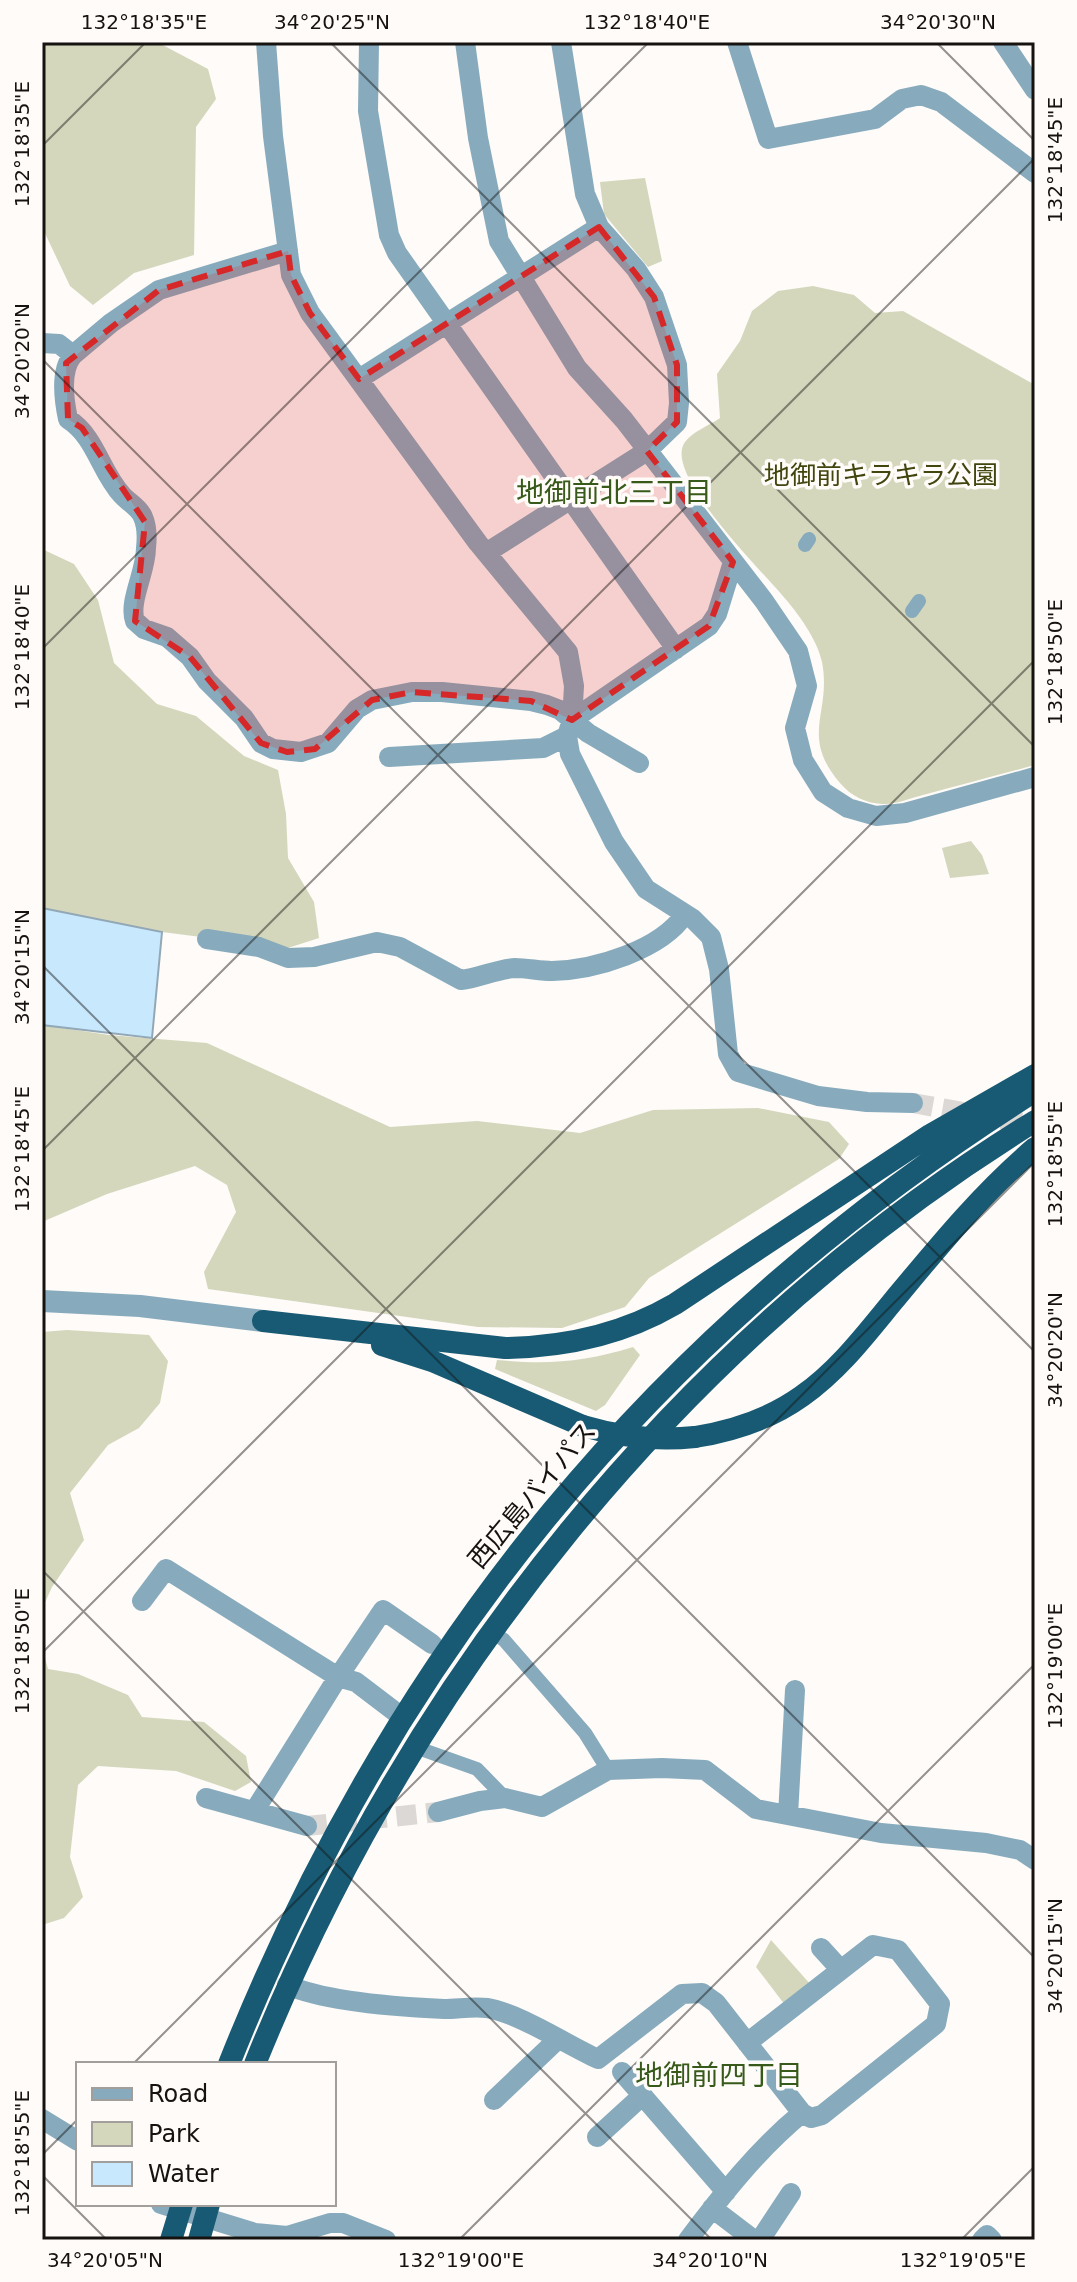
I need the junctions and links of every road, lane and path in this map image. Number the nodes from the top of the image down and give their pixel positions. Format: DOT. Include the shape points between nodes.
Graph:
graph roads {
  1 [pos="266,42"];
  2 [pos="369,42"];
  3 [pos="465,42"];
  4 [pos="561,42"];
  5 [pos="737,42"];
  6 [pos="1003,42"];
  7 [pos="1035,90"];
  8 [pos="1035,173"];
  9 [pos="599,227"];
  10 [pos="288,251"];
  11 [pos="519,277"];
  12 [pos="446,324"];
  13 [pos="42,343"];
  14 [pos="73,355"];
  15 [pos="359,379"];
  16 [pos="647,451"];
  17 [pos="570,499"];
  18 [pos="486,553"];
  19 [pos="733,562"];
  20 [pos="676,649"];
  21 [pos="570,728"];
  22 [pos="397,762"];
  23 [pos="639,763"];
  24 [pos="1035,777"];
  25 [pos="685,914"];
  26 [pos="207,939"];
  27 [pos="1035,1075"];
  28 [pos="1035,1091"];
  29 [pos="913,1103"];
  30 [pos="1035,1121"];
  31 [pos="1035,1148"];
  32 [pos="42,1301"];
  33 [pos="263,1321"];
  34 [pos="142,1601"];
  35 [pos="491,1631"];
  36 [pos="432,1644"];
  37 [pos="338,1677"];
  38 [pos="795,1690"];
  39 [pos="402,1717"];
  40 [pos="415,1747"];
  41 [pos="608,1770"];
  42 [pos="206,1798"];
  43 [pos="505,1798"];
  44 [pos="255,1810"];
  45 [pos="438,1812"];
  46 [pos="788,1815"];
  47 [pos="307,1826"];
  48 [pos="1035,1860"];
  49 [pos="821,1948"];
  50 [pos="841,1970"];
  51 [pos="287,1985"];
  52 [pos="557,2040"];
  53 [pos="747,2043"];
  54 [pos="230,2062"];
  55 [pos="256,2062"];
  56 [pos="622,2072"];
  57 [pos="643,2095"];
  58 [pos="494,2100"];
  59 [pos="802,2113"];
  60 [pos="42,2119"];
  61 [pos="597,2137"];
  62 [pos="76,2140"];
  63 [pos="726,2192"];
  64 [pos="791,2193"];
  65 [pos="174,2206"];
  66 [pos="712,2208"];
  67 [pos="207,2211"];
  68 [pos="171,2240"];
  69 [pos="199,2240"];
  70 [pos="386,2240"];
  71 [pos="688,2240"];
  72 [pos="757,2240"];
  73 [pos="982,2240"];
  74 [pos="992,2240"];
  1 -- 10 [label="street"];
  2 -- 12 [label="street" via="368,111 389,235"];
  3 -- 11 [label="street" via="499,241"];
  4 -- 9 [label="street" via="585,194"];
  5 -- 8 [label="street" via="768,139 875,119 902,99 921,95 941,102"];
  6 -- 7 [label="street"];
  9 -- 11 [label="street"];
  9 -- 16 [label="street" via="654,297 677,365 677,422"];
  10 -- 14 [label="street" via="159,290"];
  10 -- 15 [label="street" via="291,275 310,313"];
  11 -- 12 [label="street"];
  11 -- 16 [label="street" via="577,368"];
  12 -- 15 [label="street"];
  12 -- 17 [label="street"];
  13 -- 14 [label="street" via="59,344"];
  14 -- 21 [label="street" via="66,363 68,419 82,428 109,476 145,522 145,567 132,604 135,621 167,637 190,657 261,743 287,752 315,749 372,700 412,692 531,701 560,710"];
  15 -- 18 [label="street"];
  16 -- 17 [label="street"];
  16 -- 19 [label="street"];
  17 -- 18 [label="street"];
  17 -- 20 [label="street"];
  18 -- 21 [label="street" via="568,652 574,686"];
  19 -- 20 [label="street" via="717,614"];
  19 -- 24 [label="street" via="798,651 807,686 795,728 803,760 823,792 848,808 876,816"];
  20 -- 21 [label="street"];
  21 -- 22 [label="street" via="543,748"];
  21 -- 23 [label="street"];
  21 -- 25 [label="street" via="570,754 630,868 646,889"];
  25 -- 26 [label="street" via="676,927 635,953 570,969 513,968 461,980 400,947 377,942 322,956 288,958 259,947"];
  25 -- 29 [label="street" via="711,937 728,1054 738,1072 818,1096"];
  27 -- 33 [label="highway" via="930,1135 675,1304 601,1336 505,1348"];
  28 -- 39 [label="highway, 西広島バイパス" via="860,1212 690,1360 538,1527"];
  30 -- 35 [label="highway, 西広島バイパス" via="907,1207 728,1357 589,1504"];
  31 -- 33 [label="highway, bridge" via="948,1236 835,1369 800,1398 739,1428 695,1437 638,1438 583,1426 418,1357 321,1330"];
  32 -- 33 [label="street"];
  34 -- 37 [label="street" via="166,1569"];
  35 -- 40 [label="highway, 西広島バイパス"];
  35 -- 41 [label="street" via="585,1733"];
  36 -- 37 [label="street" via="383,1610"];
  37 -- 39 [label="street" via="356,1682"];
  37 -- 44 [label="street"];
  38 -- 46 [label="street"];
  39 -- 54 [label="highway, 西広島バイパス" via="302,1896"];
  40 -- 43 [label="street" via="477,1769"];
  40 -- 51 [label="highway, 西広島バイパス" via="328,1899"];
  41 -- 43 [label="street" via="542,1807"];
  41 -- 46 [label="street" via="705,1770 756,1809"];
  42 -- 44 [label="street"];
  43 -- 45 [label="street"];
  44 -- 47 [label="street"];
  46 -- 48 [label="street" via="881,1833 986,1843 1020,1850"];
  49 -- 50 [label="street"];
  50 -- 53 [label="street"];
  50 -- 59 [label="street" via="873,1945 898,1950 940,2004 936,2024 822,2115 811,2118"];
  51 -- 52 [label="street" via="354,2000 487,2008"];
  51 -- 55 [label="highway, 西広島バイパス"];
  52 -- 53 [label="street" via="598,2059 682,1994 702,1993"];
  52 -- 58 [label="street"];
  53 -- 59 [label="street"];
  56 -- 57 [label="street"];
  57 -- 61 [label="street"];
  57 -- 63 [label="street"];
  59 -- 63 [label="street" via="777,2133"];
  60 -- 62 [label="street"];
  63 -- 66 [label="street"];
  64 -- 72 [label="street"];
  65 -- 67 [label="street"];
  65 -- 68 [label="highway"];
  66 -- 71 [label="street"];
  66 -- 72 [label="street"];
  67 -- 69 [label="highway"];
  67 -- 70 [label="street" via="249,2231 283,2236 343,2223"];
  73 -- 74 [label="street" via="987,2235"];
}
